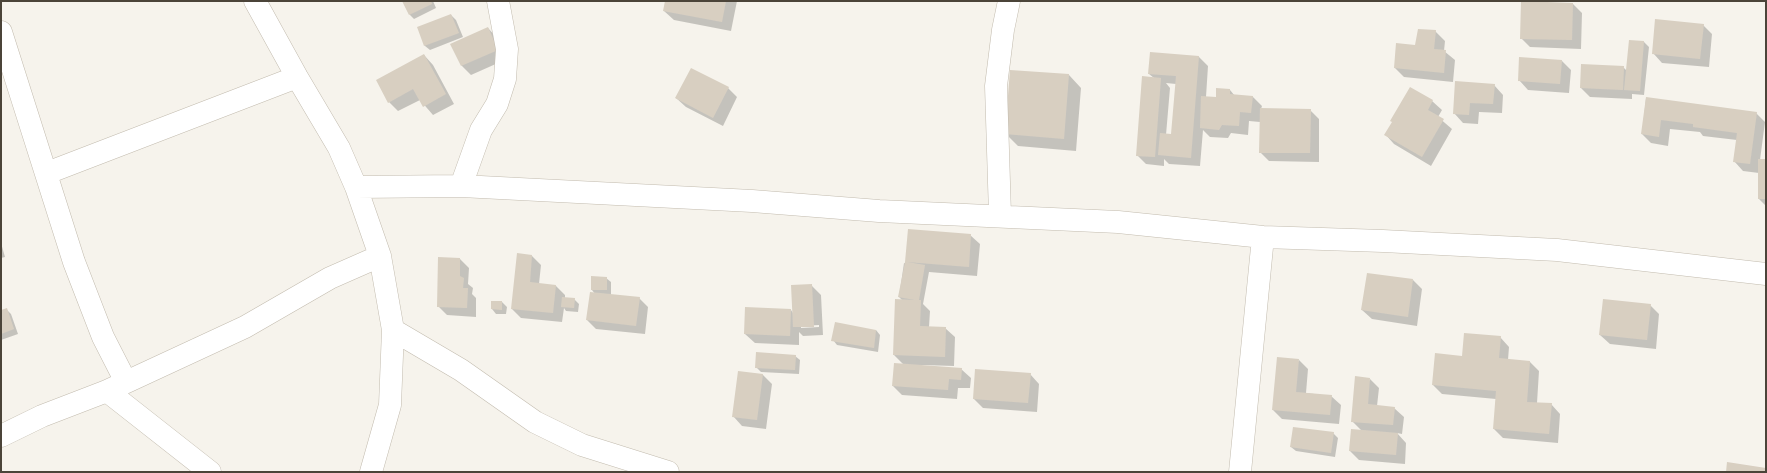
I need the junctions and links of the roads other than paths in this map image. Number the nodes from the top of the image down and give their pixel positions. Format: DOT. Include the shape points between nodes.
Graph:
graph roads {
  1 [pos="255,1"];
  2 [pos="498,1"];
  3 [pos="1009,1"];
  4 [pos="1,32"];
  5 [pos="297,77"];
  6 [pos="47,173"];
  7 [pos="461,186"];
  8 [pos="356,187"];
  9 [pos="1000,215"];
  10 [pos="1263,237"];
  11 [pos="380,256"];
  12 [pos="1766,274"];
  13 [pos="393,330"];
  14 [pos="117,386"];
  15 [pos="1,436"];
  16 [pos="210,472"];
  17 [pos="371,472"];
  18 [pos="668,472"];
  19 [pos="1240,472"];
  1 -- 5 [label="street"];
  2 -- 7 [label="street" via="507,49 505,79 497,104 481,130"];
  3 -- 9 [label="street" via="996,86"];
  4 -- 6 [label="street"];
  5 -- 6 [label="street"];
  5 -- 8 [label="street" via="339,148"];
  6 -- 14 [label="street" via="74,262 103,337"];
  7 -- 8 [label="street"];
  7 -- 9 [label="street" via="879,211"];
  8 -- 11 [label="street"];
  9 -- 10 [label="street" via="1118,222"];
  10 -- 12 [label="street" via="1557,250"];
  10 -- 19 [label="street"];
  11 -- 13 [label="street"];
  11 -- 14 [label="street" via="330,278 245,327"];
  13 -- 17 [label="street" via="390,405"];
  13 -- 18 [label="street" via="460,370 535,422 582,445"];
  14 -- 15 [label="street" via="42,416"];
  14 -- 16 [label="street"];
}
